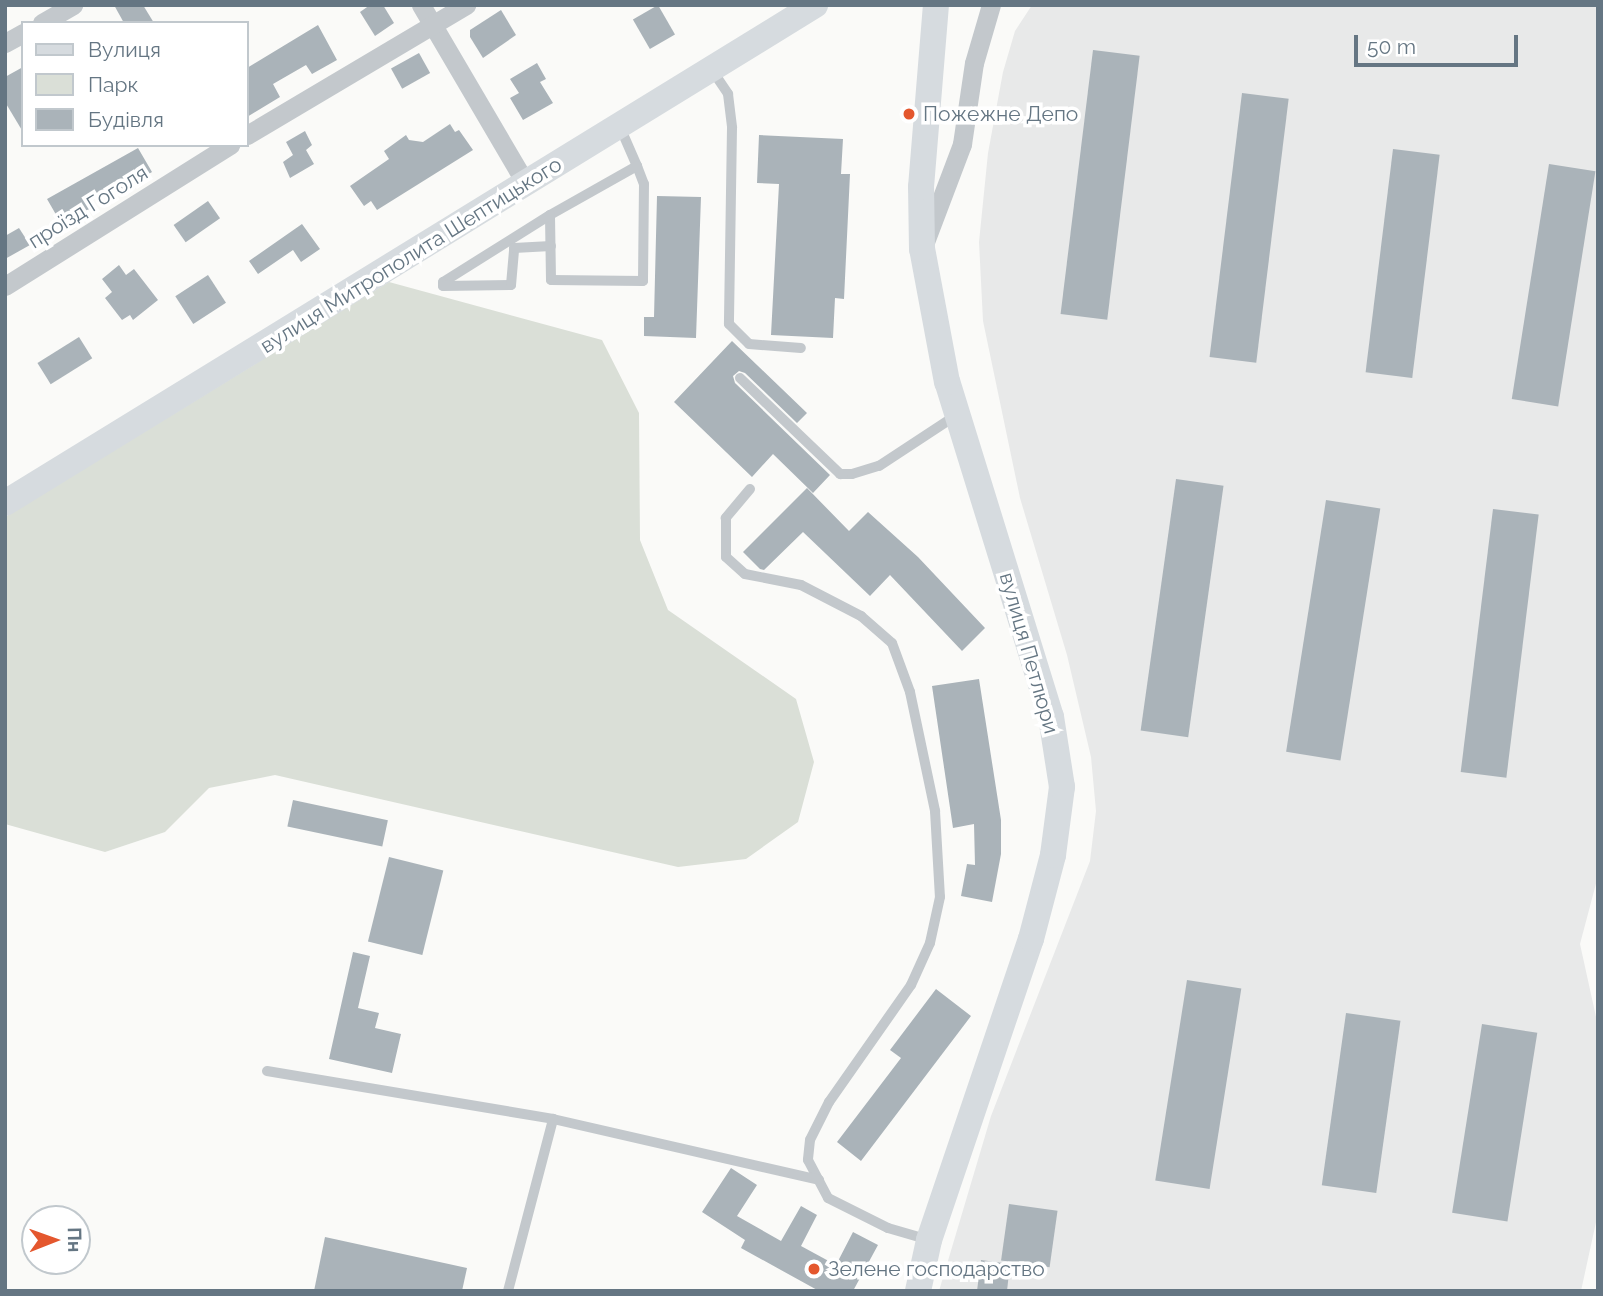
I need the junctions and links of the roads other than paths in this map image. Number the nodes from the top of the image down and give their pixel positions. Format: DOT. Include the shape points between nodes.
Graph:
graph roads {
  1 [pos="73,5"];
  2 [pos="421,5"];
  3 [pos="466,5"];
  4 [pos="815,5"];
  5 [pos="936,5"];
  6 [pos="990,5"];
  7 [pos="45,21"];
  8 [pos="433,25"];
  9 [pos="21,34"];
  10 [pos="5,43"];
  11 [pos="712,69"];
  12 [pos="620,126"];
  13 [pos="248,134"];
  14 [pos="227,147"];
  15 [pos="637,166"];
  16 [pos="526,184"];
  17 [pos="550,215"];
  18 [pos="551,246"];
  19 [pos="922,249"];
  20 [pos="5,286"];
  21 [pos="801,348"];
  22 [pos="740,378"];
  23 [pos="957,415"];
  24 [pos="750,489"];
  25 [pos="5,503"];
  26 [pos="267,1071"];
  27 [pos="553,1119"];
  28 [pos="819,1180"];
  29 [pos="929,1240"];
  30 [pos="508,1291"];
  31 [pos="918,1291"];
  1 -- 7 [label="street"];
  2 -- 8 [label="street"];
  3 -- 8 [label="street"];
  4 -- 11 [label="main road, вулиця Митрополита Шептицького"];
  5 -- 19 [label="main road, вулиця Петлюри" via="921,187"];
  6 -- 19 [label="street" via="962,144"];
  8 -- 13 [label="street"];
  8 -- 16 [label="street"];
  9 -- 10 [label="street"];
  11 -- 12 [label="main road, вулиця Митрополита Шептицького"];
  11 -- 21 [label="lane" via="729,94 732,128 729,324 749,344"];
  12 -- 15 [label="lane"];
  12 -- 16 [label="main road, вулиця Митрополита Шептицького"];
  14 -- 20 [label="street, проїзд Гоголя"];
  15 -- 17 [label="lane"];
  15 -- 18 [label="lane" via="644,184 643,281 551,280"];
  16 -- 25 [label="main road, вулиця Митрополита Шептицького"];
  17 -- 18 [label="lane"];
  17 -- 18 [label="lane" via="443,286 511,285 514,248"];
  19 -- 23 [label="main road, вулиця Петлюри"];
  22 -- 23 [label="lane" via="840,474 879,466"];
  23 -- 29 [label="main road, вулиця Петлюри" via="1051,717 1062,786 1053,855 1031,939"];
  24 -- 28 [label="lane" via="726,518 726,557 745,574 801,584 861,615 892,643 910,692 935,811 940,897 930,943 911,985 829,1102 810,1139 808,1160"];
  26 -- 27 [label="lane"];
  27 -- 28 [label="lane"];
  27 -- 30 [label="lane"];
  28 -- 29 [label="lane" via="828,1198 888,1228"];
  29 -- 31 [label="main road, вулиця Петлюри"];
}
